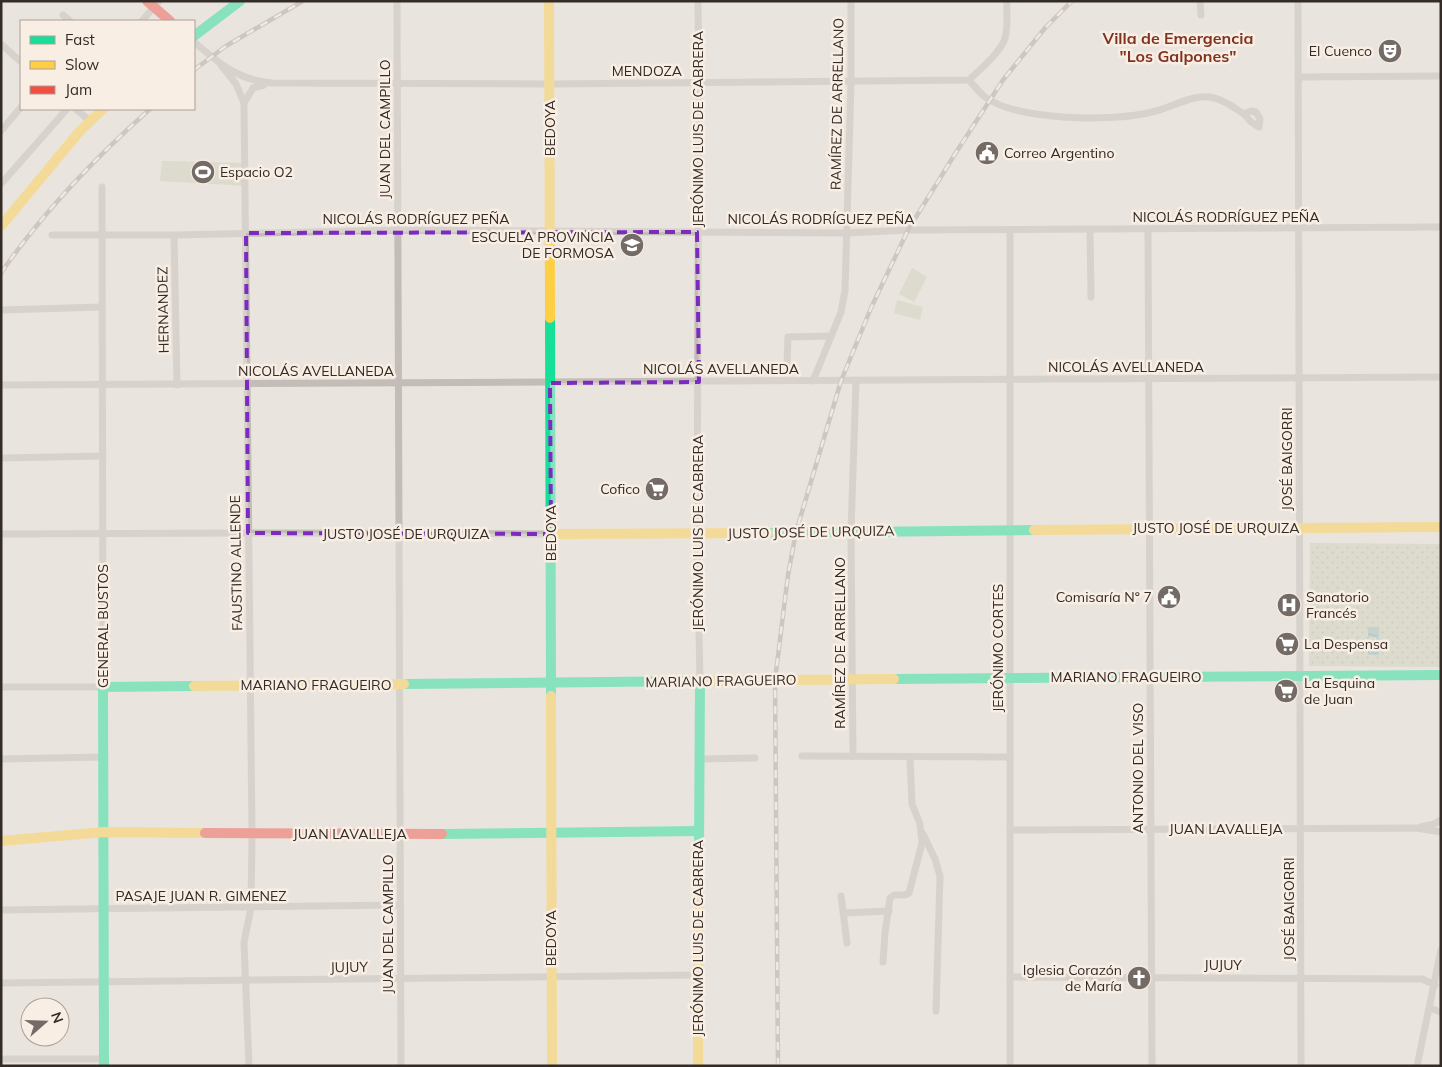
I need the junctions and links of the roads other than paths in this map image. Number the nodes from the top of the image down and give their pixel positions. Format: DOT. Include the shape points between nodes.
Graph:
graph roads {
  1 [pos="240,1"];
  2 [pos="397,1"];
  3 [pos="549,1"];
  4 [pos="698,1"];
  5 [pos="851,1"];
  6 [pos="1006,1"];
  7 [pos="1200,1"];
  8 [pos="1298,1"];
  9 [pos="153,3"];
  10 [pos="1201,15"];
  11 [pos="63,16"];
  12 [pos="69,20"];
  13 [pos="143,20"];
  14 [pos="169,20"];
  15 [pos="195,35"];
  16 [pos="195,43"];
  17 [pos="1,44"];
  18 [pos="20,61"];
  19 [pos="222,65"];
  20 [pos="1441,76"];
  21 [pos="1298,77"];
  22 [pos="969,80"];
  23 [pos="851,81"];
  24 [pos="272,83"];
  25 [pos="397,83"];
  26 [pos="699,83"];
  27 [pos="550,84"];
  28 [pos="244,103"];
  29 [pos="20,108"];
  30 [pos="66,110"];
  31 [pos="77,110"];
  32 [pos="102,110"];
  33 [pos="1244,114"];
  34 [pos="90,121"];
  35 [pos="1,131"];
  36 [pos="1,184"];
  37 [pos="102,187"];
  38 [pos="2,222"];
  39 [pos="1441,227"];
  40 [pos="1298,229"];
  41 [pos="398,230"];
  42 [pos="1010,230"];
  43 [pos="1090,230"];
  44 [pos="1148,230"];
  45 [pos="550,231"];
  46 [pos="698,232"];
  47 [pos="246,233"];
  48 [pos="847,233"];
  49 [pos="52,235"];
  50 [pos="102,235"];
  51 [pos="174,235"];
  52 [pos="1091,297"];
  53 [pos="102,307"];
  54 [pos="1,310"];
  55 [pos="831,336"];
  56 [pos="787,364"];
  57 [pos="1441,377"];
  58 [pos="1300,378"];
  59 [pos="1148,379"];
  60 [pos="1010,380"];
  61 [pos="856,381"];
  62 [pos="699,382"];
  63 [pos="813,382"];
  64 [pos="246,383"];
  65 [pos="550,383"];
  66 [pos="177,384"];
  67 [pos="398,384"];
  68 [pos="1,385"];
  69 [pos="102,385"];
  70 [pos="103,456"];
  71 [pos="1,458"];
  72 [pos="1441,527"];
  73 [pos="1149,528"];
  74 [pos="1300,528"];
  75 [pos="1010,529"];
  76 [pos="851,531"];
  77 [pos="248,533"];
  78 [pos="1,534"];
  79 [pos="103,534"];
  80 [pos="399,534"];
  81 [pos="551,534"];
  82 [pos="696,534"];
  83 [pos="1441,675"];
  84 [pos="1300,676"];
  85 [pos="1150,677"];
  86 [pos="1010,678"];
  87 [pos="852,679"];
  88 [pos="700,681"];
  89 [pos="551,683"];
  90 [pos="251,685"];
  91 [pos="399,686"];
  92 [pos="1,687"];
  93 [pos="103,687"];
  94 [pos="802,756"];
  95 [pos="853,756"];
  96 [pos="103,757"];
  97 [pos="1010,757"];
  98 [pos="755,758"];
  99 [pos="910,758"];
  100 [pos="1,759"];
  101 [pos="699,759"];
  102 [pos="1441,820"];
  103 [pos="1301,828"];
  104 [pos="1416,828"];
  105 [pos="1151,829"];
  106 [pos="1010,830"];
  107 [pos="922,831"];
  108 [pos="104,832"];
  109 [pos="699,832"];
  110 [pos="1441,832"];
  111 [pos="551,833"];
  112 [pos="252,834"];
  113 [pos="400,834"];
  114 [pos="1,841"];
  115 [pos="841,896"];
  116 [pos="400,905"];
  117 [pos="252,908"];
  118 [pos="104,909"];
  119 [pos="1,910"];
  120 [pos="889,911"];
  121 [pos="844,913"];
  122 [pos="847,943"];
  123 [pos="1441,950"];
  124 [pos="883,962"];
  125 [pos="698,975"];
  126 [pos="552,977"];
  127 [pos="1010,977"];
  128 [pos="400,978"];
  129 [pos="1151,978"];
  130 [pos="1301,978"];
  131 [pos="245,981"];
  132 [pos="104,982"];
  133 [pos="1,983"];
  134 [pos="1435,985"];
  135 [pos="1430,1008"];
  136 [pos="936,1011"];
  137 [pos="1441,1012"];
  138 [pos="1,1059"];
  139 [pos="104,1062"];
  140 [pos="249,1066"];
  141 [pos="401,1066"];
  142 [pos="552,1066"];
  143 [pos="698,1066"];
  144 [pos="1010,1066"];
  145 [pos="1152,1066"];
  146 [pos="1302,1066"];
  147 [pos="1417,1066"];
  1 -- 15 [label="main road"];
  2 -- 25 [label="street, JUAN DEL CAMPILLO"];
  3 -- 27 [label="main road, BEDOYA"];
  4 -- 26 [label="street, JERÓNIMO LUIS DE CABRERA"];
  5 -- 23 [label="street, RAMÍREZ DE ARRELLANO"];
  6 -- 22 [label="street" via="1004,41"];
  7 -- 10 [label="street"];
  8 -- 21 [label="street, JOSÉ BAIGORRI"];
  9 -- 13 [label="street"];
  9 -- 14 [label="main road"];
  11 -- 12 [label="street"];
  16 -- 19 [label="street"];
  17 -- 18 [label="street"];
  19 -- 24 [label="street, MENDOZA" via="254,82"];
  19 -- 28 [label="street, FAUSTINO ALLENDE" via="236,84"];
  20 -- 21 [label="street"];
  21 -- 40 [label="street, JOSÉ BAIGORRI"];
  22 -- 23 [label="street, MENDOZA"];
  22 -- 33 [label="street" via="986,98 1033,114 1074,118 1127,117 1154,112 1191,98 1209,97 1219,99"];
  23 -- 26 [label="street, MENDOZA"];
  23 -- 48 [label="street, RAMÍREZ DE ARRELLANO"];
  24 -- 25 [label="street, MENDOZA"];
  24 -- 28 [label="street, MENDOZA" via="253,88"];
  25 -- 27 [label="street, MENDOZA"];
  25 -- 41 [label="street, JUAN DEL CAMPILLO"];
  26 -- 27 [label="street, MENDOZA"];
  26 -- 46 [label="street, JERÓNIMO LUIS DE CABRERA"];
  27 -- 45 [label="main road, BEDOYA"];
  28 -- 47 [label="street, FAUSTINO ALLENDE"];
  29 -- 35 [label="street"];
  30 -- 36 [label="street"];
  31 -- 34 [label="street"];
  32 -- 34 [label="main road"];
  34 -- 38 [label="main road"];
  37 -- 50 [label="street, GENERAL BUSTOS"];
  39 -- 40 [label="street, NICOLÁS RODRÍGUEZ PEÑA"];
  40 -- 44 [label="street, NICOLÁS RODRÍGUEZ PEÑA"];
  40 -- 58 [label="street, JOSÉ BAIGORRI"];
  41 -- 45 [label="street, NICOLÁS RODRÍGUEZ PEÑA"];
  41 -- 47 [label="street, NICOLÁS RODRÍGUEZ PEÑA"];
  41 -- 67 [label="street, JUAN DEL CAMPILLO"];
  42 -- 43 [label="street, NICOLÁS RODRÍGUEZ PEÑA"];
  42 -- 48 [label="street, NICOLÁS RODRÍGUEZ PEÑA"];
  42 -- 60 [label="street, JERÓNIMO CORTES"];
  43 -- 44 [label="street, NICOLÁS RODRÍGUEZ PEÑA"];
  43 -- 52 [label="street"];
  44 -- 59 [label="street, ANTONIO DEL VISO"];
  45 -- 46 [label="street, NICOLÁS RODRÍGUEZ PEÑA"];
  45 -- 65 [label="main road, BEDOYA"];
  46 -- 48 [label="street, NICOLÁS RODRÍGUEZ PEÑA"];
  46 -- 62 [label="street, JERÓNIMO LUIS DE CABRERA"];
  47 -- 51 [label="street, NICOLÁS RODRÍGUEZ PEÑA"];
  47 -- 64 [label="street, FAUSTINO ALLENDE"];
  48 -- 55 [label="street, RAMÍREZ DE ARRELLANO" via="844,303"];
  49 -- 50 [label="street, NICOLÁS RODRÍGUEZ PEÑA"];
  50 -- 51 [label="street, NICOLÁS RODRÍGUEZ PEÑA"];
  50 -- 53 [label="street, GENERAL BUSTOS"];
  51 -- 66 [label="street, HERNANDEZ"];
  53 -- 54 [label="street"];
  53 -- 69 [label="street, GENERAL BUSTOS"];
  55 -- 56 [label="street" via="788,337"];
  55 -- 63 [label="street, RAMÍREZ DE ARRELLANO"];
  57 -- 58 [label="street, NICOLÁS AVELLANEDA"];
  58 -- 59 [label="street, NICOLÁS AVELLANEDA"];
  58 -- 74 [label="street, JOSÉ BAIGORRI"];
  59 -- 60 [label="street, NICOLÁS AVELLANEDA"];
  59 -- 73 [label="street, ANTONIO DEL VISO"];
  60 -- 61 [label="street, NICOLÁS AVELLANEDA"];
  60 -- 75 [label="street, JERÓNIMO CORTES"];
  61 -- 63 [label="street, NICOLÁS AVELLANEDA"];
  61 -- 76 [label="street, RAMÍREZ DE ARRELLANO"];
  62 -- 63 [label="street, NICOLÁS AVELLANEDA"];
  62 -- 65 [label="street, NICOLÁS AVELLANEDA"];
  62 -- 82 [label="street, JERÓNIMO LUIS DE CABRERA"];
  64 -- 66 [label="street, NICOLÁS AVELLANEDA"];
  64 -- 67 [label="street, NICOLÁS AVELLANEDA"];
  64 -- 77 [label="street, FAUSTINO ALLENDE"];
  65 -- 67 [label="street, NICOLÁS AVELLANEDA"];
  65 -- 81 [label="main road, BEDOYA"];
  66 -- 69 [label="street, NICOLÁS AVELLANEDA"];
  67 -- 80 [label="street, JUAN DEL CAMPILLO"];
  68 -- 69 [label="street, NICOLÁS AVELLANEDA"];
  69 -- 70 [label="street, GENERAL BUSTOS"];
  70 -- 71 [label="street"];
  70 -- 79 [label="street, GENERAL BUSTOS"];
  72 -- 74 [label="main road, JUSTO JOSÉ DE URQUIZA"];
  73 -- 74 [label="main road, JUSTO JOSÉ DE URQUIZA"];
  73 -- 75 [label="main road, JUSTO JOSÉ DE URQUIZA"];
  73 -- 85 [label="street, ANTONIO DEL VISO"];
  74 -- 84 [label="street, JOSÉ BAIGORRI"];
  75 -- 76 [label="main road, JUSTO JOSÉ DE URQUIZA"];
  75 -- 86 [label="street, JERÓNIMO CORTES"];
  76 -- 82 [label="main road, JUSTO JOSÉ DE URQUIZA"];
  76 -- 87 [label="street, RAMÍREZ DE ARRELLANO"];
  77 -- 79 [label="street, JUSTO JOSÉ DE URQUIZA"];
  77 -- 80 [label="street, JUSTO JOSÉ DE URQUIZA"];
  77 -- 90 [label="street, FAUSTINO ALLENDE"];
  78 -- 79 [label="street, JUSTO JOSÉ DE URQUIZA"];
  79 -- 93 [label="street, GENERAL BUSTOS"];
  80 -- 81 [label="street, JUSTO JOSÉ DE URQUIZA"];
  80 -- 91 [label="street, JUAN DEL CAMPILLO"];
  81 -- 82 [label="main road, JUSTO JOSÉ DE URQUIZA"];
  81 -- 89 [label="main road, BEDOYA"];
  82 -- 88 [label="street, JERÓNIMO LUIS DE CABRERA"];
  83 -- 84 [label="main road, MARIANO FRAGUEIRO"];
  84 -- 85 [label="main road, MARIANO FRAGUEIRO"];
  84 -- 103 [label="street, JOSÉ BAIGORRI"];
  85 -- 86 [label="main road, MARIANO FRAGUEIRO"];
  85 -- 105 [label="street, ANTONIO DEL VISO"];
  86 -- 87 [label="main road, MARIANO FRAGUEIRO"];
  86 -- 97 [label="street, JERÓNIMO CORTES"];
  87 -- 88 [label="main road, MARIANO FRAGUEIRO"];
  87 -- 95 [label="street, RAMÍREZ DE ARRELLANO"];
  88 -- 89 [label="main road, MARIANO FRAGUEIRO"];
  88 -- 101 [label="main road, JERÓNIMO LUIS DE CABRERA"];
  89 -- 91 [label="main road, MARIANO FRAGUEIRO"];
  89 -- 111 [label="main road, BEDOYA"];
  90 -- 91 [label="main road, MARIANO FRAGUEIRO"];
  90 -- 93 [label="main road, MARIANO FRAGUEIRO"];
  90 -- 112 [label="street, FAUSTINO ALLENDE"];
  91 -- 113 [label="street, JUAN DEL CAMPILLO"];
  92 -- 93 [label="street, MARIANO FRAGUEIRO"];
  93 -- 96 [label="main road, GENERAL BUSTOS"];
  94 -- 95 [label="street"];
  95 -- 99 [label="street"];
  96 -- 100 [label="street"];
  96 -- 108 [label="main road, GENERAL BUSTOS"];
  97 -- 99 [label="street"];
  97 -- 106 [label="street, JERÓNIMO CORTES"];
  98 -- 101 [label="street"];
  99 -- 107 [label="street" via="912,804"];
  101 -- 109 [label="main road, JERÓNIMO LUIS DE CABRERA"];
  102 -- 104 [label="street"];
  103 -- 104 [label="street, JUAN LAVALLEJA"];
  103 -- 105 [label="street, JUAN LAVALLEJA"];
  103 -- 130 [label="street, JOSÉ BAIGORRI"];
  104 -- 110 [label="street, JUAN LAVALLEJA"];
  105 -- 106 [label="street, JUAN LAVALLEJA"];
  105 -- 129 [label="street, ANTONIO DEL VISO"];
  106 -- 127 [label="street, JERÓNIMO CORTES"];
  107 -- 120 [label="street" via="909,893 890,898"];
  107 -- 136 [label="street" via="940,876"];
  108 -- 112 [label="main road, JUAN LAVALLEJA"];
  108 -- 114 [label="main road, JUAN LAVALLEJA"];
  108 -- 118 [label="main road, GENERAL BUSTOS"];
  109 -- 111 [label="main road, JUAN LAVALLEJA"];
  109 -- 125 [label="main road, JERÓNIMO LUIS DE CABRERA"];
  111 -- 113 [label="main road, JUAN LAVALLEJA"];
  111 -- 126 [label="main road, BEDOYA"];
  112 -- 113 [label="main road, JUAN LAVALLEJA"];
  112 -- 117 [label="street, FAUSTINO ALLENDE"];
  113 -- 116 [label="street, JUAN DEL CAMPILLO"];
  115 -- 121 [label="street"];
  116 -- 117 [label="street, PASAJE JUAN R. GIMENEZ"];
  116 -- 128 [label="street, JUAN DEL CAMPILLO"];
  117 -- 118 [label="street, PASAJE JUAN R. GIMENEZ"];
  117 -- 131 [label="street, FAUSTINO ALLENDE" via="244,942"];
  118 -- 119 [label="street, PASAJE JUAN R. GIMENEZ"];
  118 -- 132 [label="main road, GENERAL BUSTOS"];
  120 -- 121 [label="street"];
  120 -- 124 [label="street"];
  121 -- 122 [label="street"];
  123 -- 134 [label="street"];
  125 -- 126 [label="street, JUJUY"];
  125 -- 143 [label="main road, JERÓNIMO LUIS DE CABRERA"];
  126 -- 128 [label="street, JUJUY"];
  126 -- 142 [label="main road, BEDOYA"];
  127 -- 129 [label="street, JUJUY"];
  127 -- 144 [label="street, JERÓNIMO CORTES"];
  128 -- 131 [label="street, JUJUY"];
  128 -- 141 [label="street, JUAN DEL CAMPILLO"];
  129 -- 130 [label="street, JUJUY"];
  129 -- 145 [label="street, ANTONIO DEL VISO"];
  130 -- 134 [label="street, JUJUY" via="1422,979"];
  130 -- 146 [label="street, JOSÉ BAIGORRI"];
  131 -- 132 [label="street, JUJUY"];
  131 -- 140 [label="street, FAUSTINO ALLENDE"];
  132 -- 133 [label="street, JUJUY"];
  132 -- 139 [label="main road, GENERAL BUSTOS"];
  134 -- 135 [label="street"];
  135 -- 137 [label="street"];
  135 -- 147 [label="street"];
  138 -- 139 [label="street"];
}
